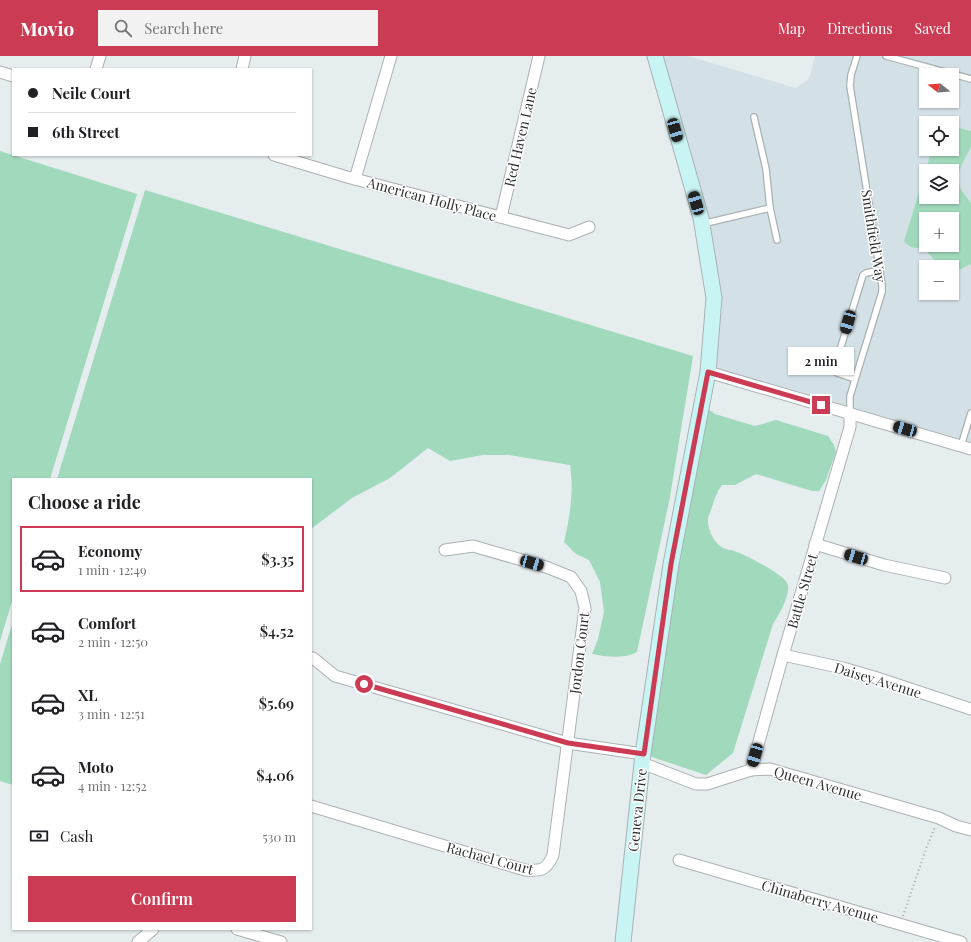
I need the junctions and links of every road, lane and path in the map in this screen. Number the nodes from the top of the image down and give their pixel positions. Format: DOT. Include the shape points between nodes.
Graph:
graph roads {
  1 [pos="100,56"];
  2 [pos="245,56"];
  3 [pos="392,56"];
  4 [pos="539,56"];
  5 [pos="654,56"];
  6 [pos="857,56"];
  7 [pos="890,56"];
  8 [pos="96,68"];
  9 [pos="242,68"];
  10 [pos="0,72"];
  11 [pos="12,76"];
  12 [pos="971,79"];
  13 [pos="754,117"];
  14 [pos="277,156"];
  15 [pos="355,179"];
  16 [pos="770,208"];
  17 [pos="501,217"];
  18 [pos="702,224"];
  19 [pos="589,227"];
  20 [pos="776,240"];
  21 [pos="880,270"];
  22 [pos="708,372"];
  23 [pos="855,379"];
  24 [pos="971,412"];
  25 [pos="850,413"];
  26 [pos="966,447"];
  27 [pos="815,544"];
  28 [pos="445,550"];
  29 [pos="945,578"];
  30 [pos="783,656"];
  31 [pos="313,658"];
  32 [pos="971,709"];
  33 [pos="568,743"];
  34 [pos="643,758"];
  35 [pos="751,770"];
  36 [pos="312,806"];
  37 [pos="939,818"];
  38 [pos="971,830"];
  39 [pos="679,860"];
  40 [pos="900,924"];
  41 [pos="152,930"];
  42 [pos="240,930"];
  43 [pos="138,942"];
  44 [pos="281,942"];
  45 [pos="623,942"];
  46 [pos="961,942"];
  1 -- 8 [label="street"];
  2 -- 9 [label="street"];
  3 -- 15 [label="street"];
  4 -- 17 [label="street, Red Haven Lane"];
  5 -- 18 [label="main road, Geneva Drive"];
  6 -- 21 [label="lane, Smithfield Way" via="850,86"];
  7 -- 12 [label="lane"];
  10 -- 11 [label="street"];
  13 -- 16 [label="lane" via="766,169"];
  14 -- 15 [label="street, American Holly Place"];
  15 -- 17 [label="street, American Holly Place"];
  16 -- 18 [label="lane"];
  16 -- 20 [label="lane"];
  17 -- 19 [label="street, American Holly Place" via="569,235"];
  18 -- 22 [label="main road, Geneva Drive" via="714,298"];
  21 -- 23 [label="lane, Smithfield Way" via="882,292"];
  21 -- 23 [label="lane" via="863,275 835,366 837,373"];
  22 -- 25 [label="street"];
  22 -- 34 [label="main road, Geneva Drive" via="671,564"];
  23 -- 25 [label="lane, Smithfield Way" via="850,396"];
  24 -- 26 [label="lane"];
  25 -- 26 [label="street"];
  25 -- 27 [label="street, Battle Street" via="850,427"];
  27 -- 29 [label="street" via="884,565"];
  27 -- 30 [label="street, Battle Street"];
  28 -- 33 [label="street, Jordon Court" via="473,546 546,567 571,577 581,591 585,608"];
  30 -- 32 [label="street, Daisey Avenue" via="843,668"];
  30 -- 35 [label="street, Battle Street"];
  31 -- 33 [label="street, Queen Avenue" via="335,676"];
  33 -- 34 [label="street, Queen Avenue"];
  33 -- 36 [label="street, Rachael Court" via="553,855 549,865 540,871 525,870"];
  34 -- 35 [label="street, Queen Avenue" via="696,784 707,784"];
  34 -- 45 [label="main road, Geneva Drive"];
  35 -- 37 [label="street, Queen Avenue" via="770,769"];
  37 -- 38 [label="street, Queen Avenue"];
  37 -- 40 [label="path"];
  39 -- 40 [label="street, Chinaberry Avenue"];
  40 -- 46 [label="street, Chinaberry Avenue"];
  41 -- 43 [label="street"];
  42 -- 44 [label="street"];
}
